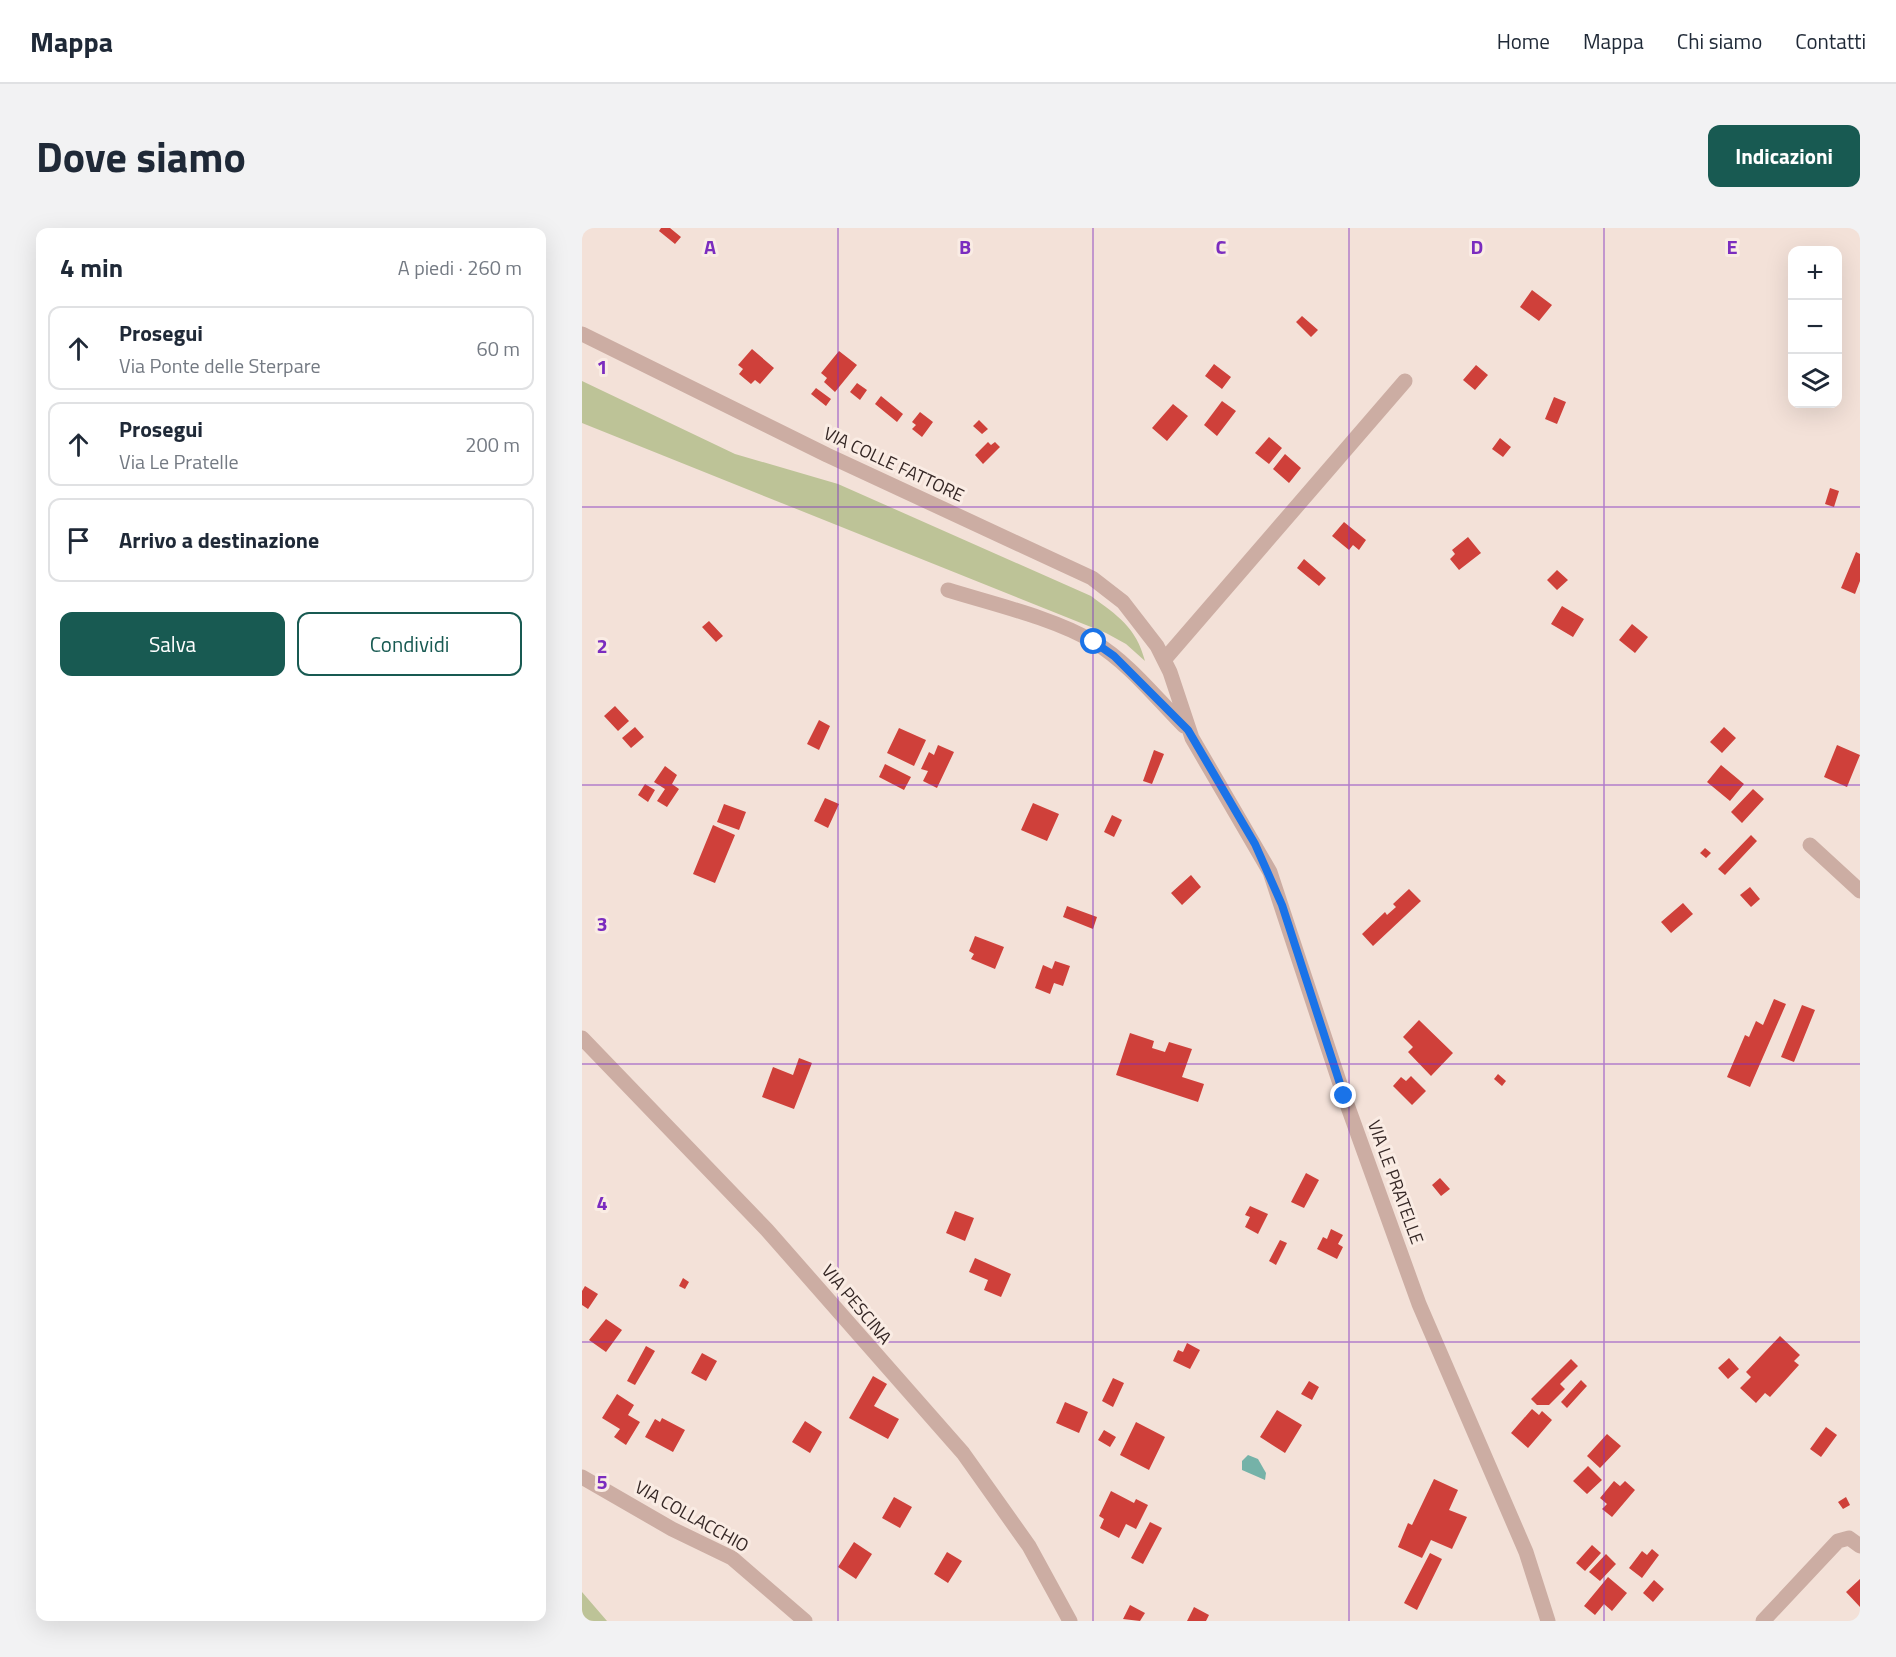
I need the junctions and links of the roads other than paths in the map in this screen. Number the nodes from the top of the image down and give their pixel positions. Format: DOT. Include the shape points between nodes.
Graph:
graph roads {
  1 [pos="582,334"];
  2 [pos="1405,381"];
  3 [pos="948,590"];
  4 [pos="1164,660"];
  5 [pos="1188,730"];
  6 [pos="1810,845"];
  7 [pos="1860,891"];
  8 [pos="582,1038"];
  9 [pos="582,1477"];
  10 [pos="1860,1546"];
  11 [pos="805,1621"];
  12 [pos="1070,1621"];
  13 [pos="1548,1621"];
  14 [pos="1763,1621"];
  1 -- 4 [label="street, VIA COLLE FATTORE" via="827,455 1097,581 1135,615"];
  2 -- 4 [label="street"];
  3 -- 5 [label="street" via="1094,642 1114,656"];
  4 -- 5 [label="street, VIA LE PRATELLE"];
  5 -- 13 [label="street, VIA LE PRATELLE" via="1270,872 1344,1096 1419,1304 1526,1552"];
  6 -- 7 [label="street"];
  8 -- 12 [label="street, VIA PESCINA" via="775,1237 955,1443 1017,1527"];
  9 -- 11 [label="street, VIA COLLACCHIO" via="732,1558"];
  10 -- 14 [label="street" via="1849,1538 1838,1541"];
}
